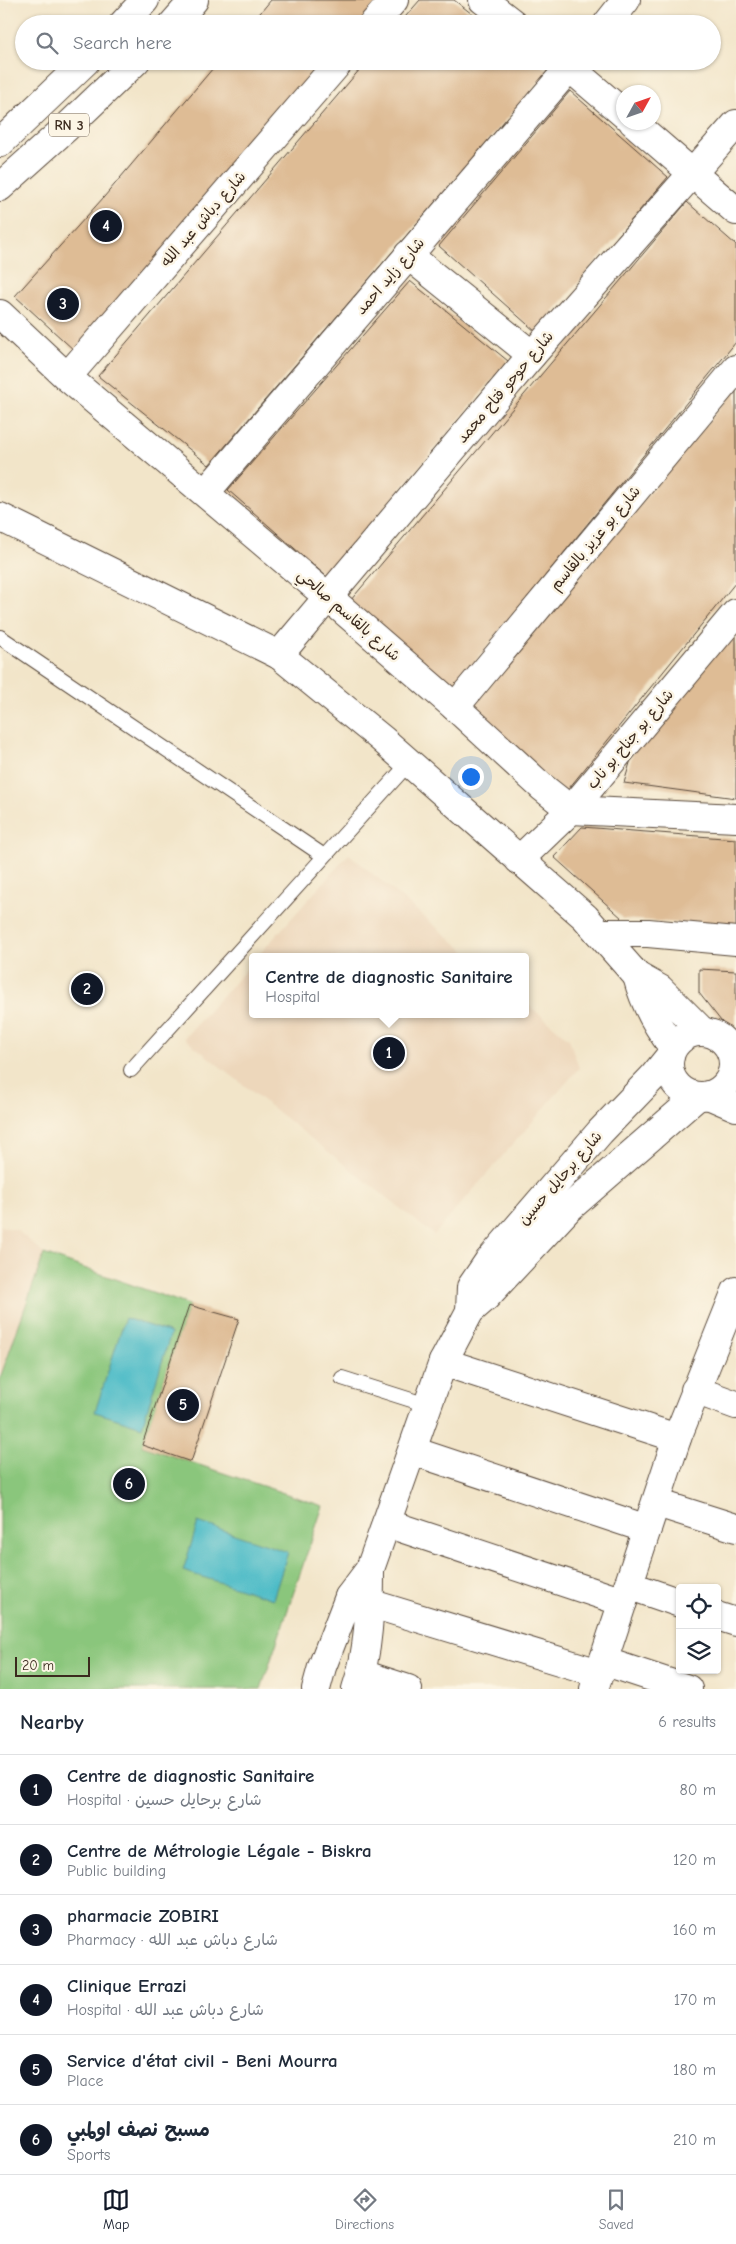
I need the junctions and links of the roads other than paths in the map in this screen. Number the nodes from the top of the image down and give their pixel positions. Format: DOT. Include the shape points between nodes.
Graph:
graph roads {
  1 [pos="145,0"];
  2 [pos="194,0"];
  3 [pos="394,0"];
  4 [pos="483,0"];
  5 [pos="626,0"];
  6 [pos="131,15"];
  7 [pos="181,15"];
  8 [pos="381,15"];
  9 [pos="502,15"];
  10 [pos="614,15"];
  11 [pos="77,70"];
  12 [pos="127,70"];
  13 [pos="332,70"];
  14 [pos="563,70"];
  15 [pos="577,70"];
  16 [pos="616,107"];
  17 [pos="736,124"];
  18 [pos="643,130"];
  19 [pos="0,143"];
  20 [pos="693,174"];
  21 [pos="0,187"];
  22 [pos="736,210"];
  23 [pos="408,254"];
  24 [pos="0,314"];
  25 [pos="532,355"];
  26 [pos="736,370"];
  27 [pos="67,377"];
  28 [pos="206,492"];
  29 [pos="3,525"];
  30 [pos="328,597"];
  31 [pos="736,613"];
  32 [pos="0,637"];
  33 [pos="279,655"];
  34 [pos="454,707"];
  35 [pos="409,763"];
  36 [pos="570,810"];
  37 [pos="736,818"];
  38 [pos="324,856"];
  39 [pos="519,860"];
  40 [pos="599,933"];
  41 [pos="736,941"];
  42 [pos="637,976"];
  43 [pos="703,1032"];
  44 [pos="672,1051"];
  45 [pos="734,1064"];
  46 [pos="131,1070"];
  47 [pos="703,1096"];
  48 [pos="736,1107"];
  49 [pos="736,1291"];
  50 [pos="470,1311"];
  51 [pos="443,1362"];
  52 [pos="342,1378"];
  53 [pos="696,1390"];
  54 [pos="427,1405"];
  55 [pos="736,1405"];
  56 [pos="677,1438"];
  57 [pos="413,1451"];
  58 [pos="656,1503"];
  59 [pos="386,1523"];
  60 [pos="736,1528"];
  61 [pos="648,1529"];
  62 [pos="626,1593"];
  63 [pos="359,1601"];
  64 [pos="676,1601"];
  65 [pos="721,1617"];
  66 [pos="736,1622"];
  67 [pos="599,1674"];
  68 [pos="359,1681"];
  69 [pos="316,1689"];
  70 [pos="408,1689"];
  71 [pos="688,1689"];
  1 -- 6 [label="street"];
  2 -- 7 [label="street"];
  3 -- 8 [label="street"];
  4 -- 9 [label="street"];
  5 -- 10 [label="street"];
  11 -- 19 [label="street, RN 3"];
  12 -- 21 [label="street, RN 3"];
  13 -- 27 [label="street, شارع دباش عبد الله"];
  14 -- 23 [label="street, شارع زايد احمد"];
  15 -- 16 [label="street"];
  17 -- 20 [label="street, شارع حوحو فتاح محمد"];
  18 -- 20 [label="street"];
  20 -- 22 [label="street"];
  20 -- 25 [label="street, شارع حوحو فتاح محمد"];
  23 -- 25 [label="street"];
  23 -- 28 [label="street, شارع زايد احمد"];
  24 -- 27 [label="street, شارع بالقاسم صالحي"];
  25 -- 30 [label="street, شارع حوحو فتاح محمد"];
  26 -- 34 [label="street, شارع بو عزيز بالقاسم"];
  27 -- 28 [label="street, شارع بالقاسم صالحي"];
  28 -- 30 [label="street, شارع بالقاسم صالحي"];
  29 -- 33 [label="street"];
  30 -- 33 [label="street, شارع حوحو فتاح محمد"];
  30 -- 34 [label="street, شارع بالقاسم صالحي"];
  31 -- 36 [label="street, شارع بو جناح بو ناب"];
  32 -- 38 [label="lane"];
  33 -- 35 [label="street"];
  34 -- 36 [label="street, شارع بالقاسم صالحي"];
  35 -- 38 [label="lane"];
  35 -- 39 [label="street"];
  36 -- 37 [label="street"];
  36 -- 39 [label="street, شارع بو جناح بو ناب"];
  38 -- 46 [label="lane"];
  39 -- 40 [label="street" via="585,916"];
  40 -- 41 [label="street" via="648,933"];
  40 -- 42 [label="street"];
  42 -- 43 [label="street" via="660,989"];
  42 -- 44 [label="street" via="647,1006"];
  43 -- 44 [label="street" via="682,1038"];
  43 -- 45 [label="street" via="723,1041"];
  44 -- 47 [label="street" via="669,1067 672,1078 683,1090"];
  44 -- 50 [label="street, شارع برحايل حسين" via="653,1077 594,1139 488,1262 471,1287"];
  45 -- 47 [label="street" via="724,1086"];
  47 -- 48 [label="street"];
  47 -- 50 [label="street, شارع برحايل حسين" via="568,1209"];
  49 -- 53 [label="street"];
  50 -- 51 [label="street, شارع برحايل حسين"];
  51 -- 54 [label="street, شارع برحايل حسين"];
  51 -- 56 [label="street"];
  52 -- 54 [label="lane"];
  53 -- 55 [label="street"];
  53 -- 56 [label="street"];
  54 -- 57 [label="street, شارع برحايل حسين"];
  56 -- 58 [label="street"];
  57 -- 59 [label="street, شارع برحايل حسين"];
  57 -- 61 [label="street"];
  58 -- 60 [label="street"];
  58 -- 61 [label="street"];
  59 -- 62 [label="street"];
  59 -- 63 [label="street, شارع برحايل حسين"];
  61 -- 62 [label="street"];
  62 -- 64 [label="street"];
  62 -- 67 [label="street"];
  63 -- 67 [label="street"];
  63 -- 68 [label="street"];
  63 -- 69 [label="street" via="322,1667"];
  65 -- 66 [label="street"];
  67 -- 71 [label="street"];
  68 -- 70 [label="street"];
}
